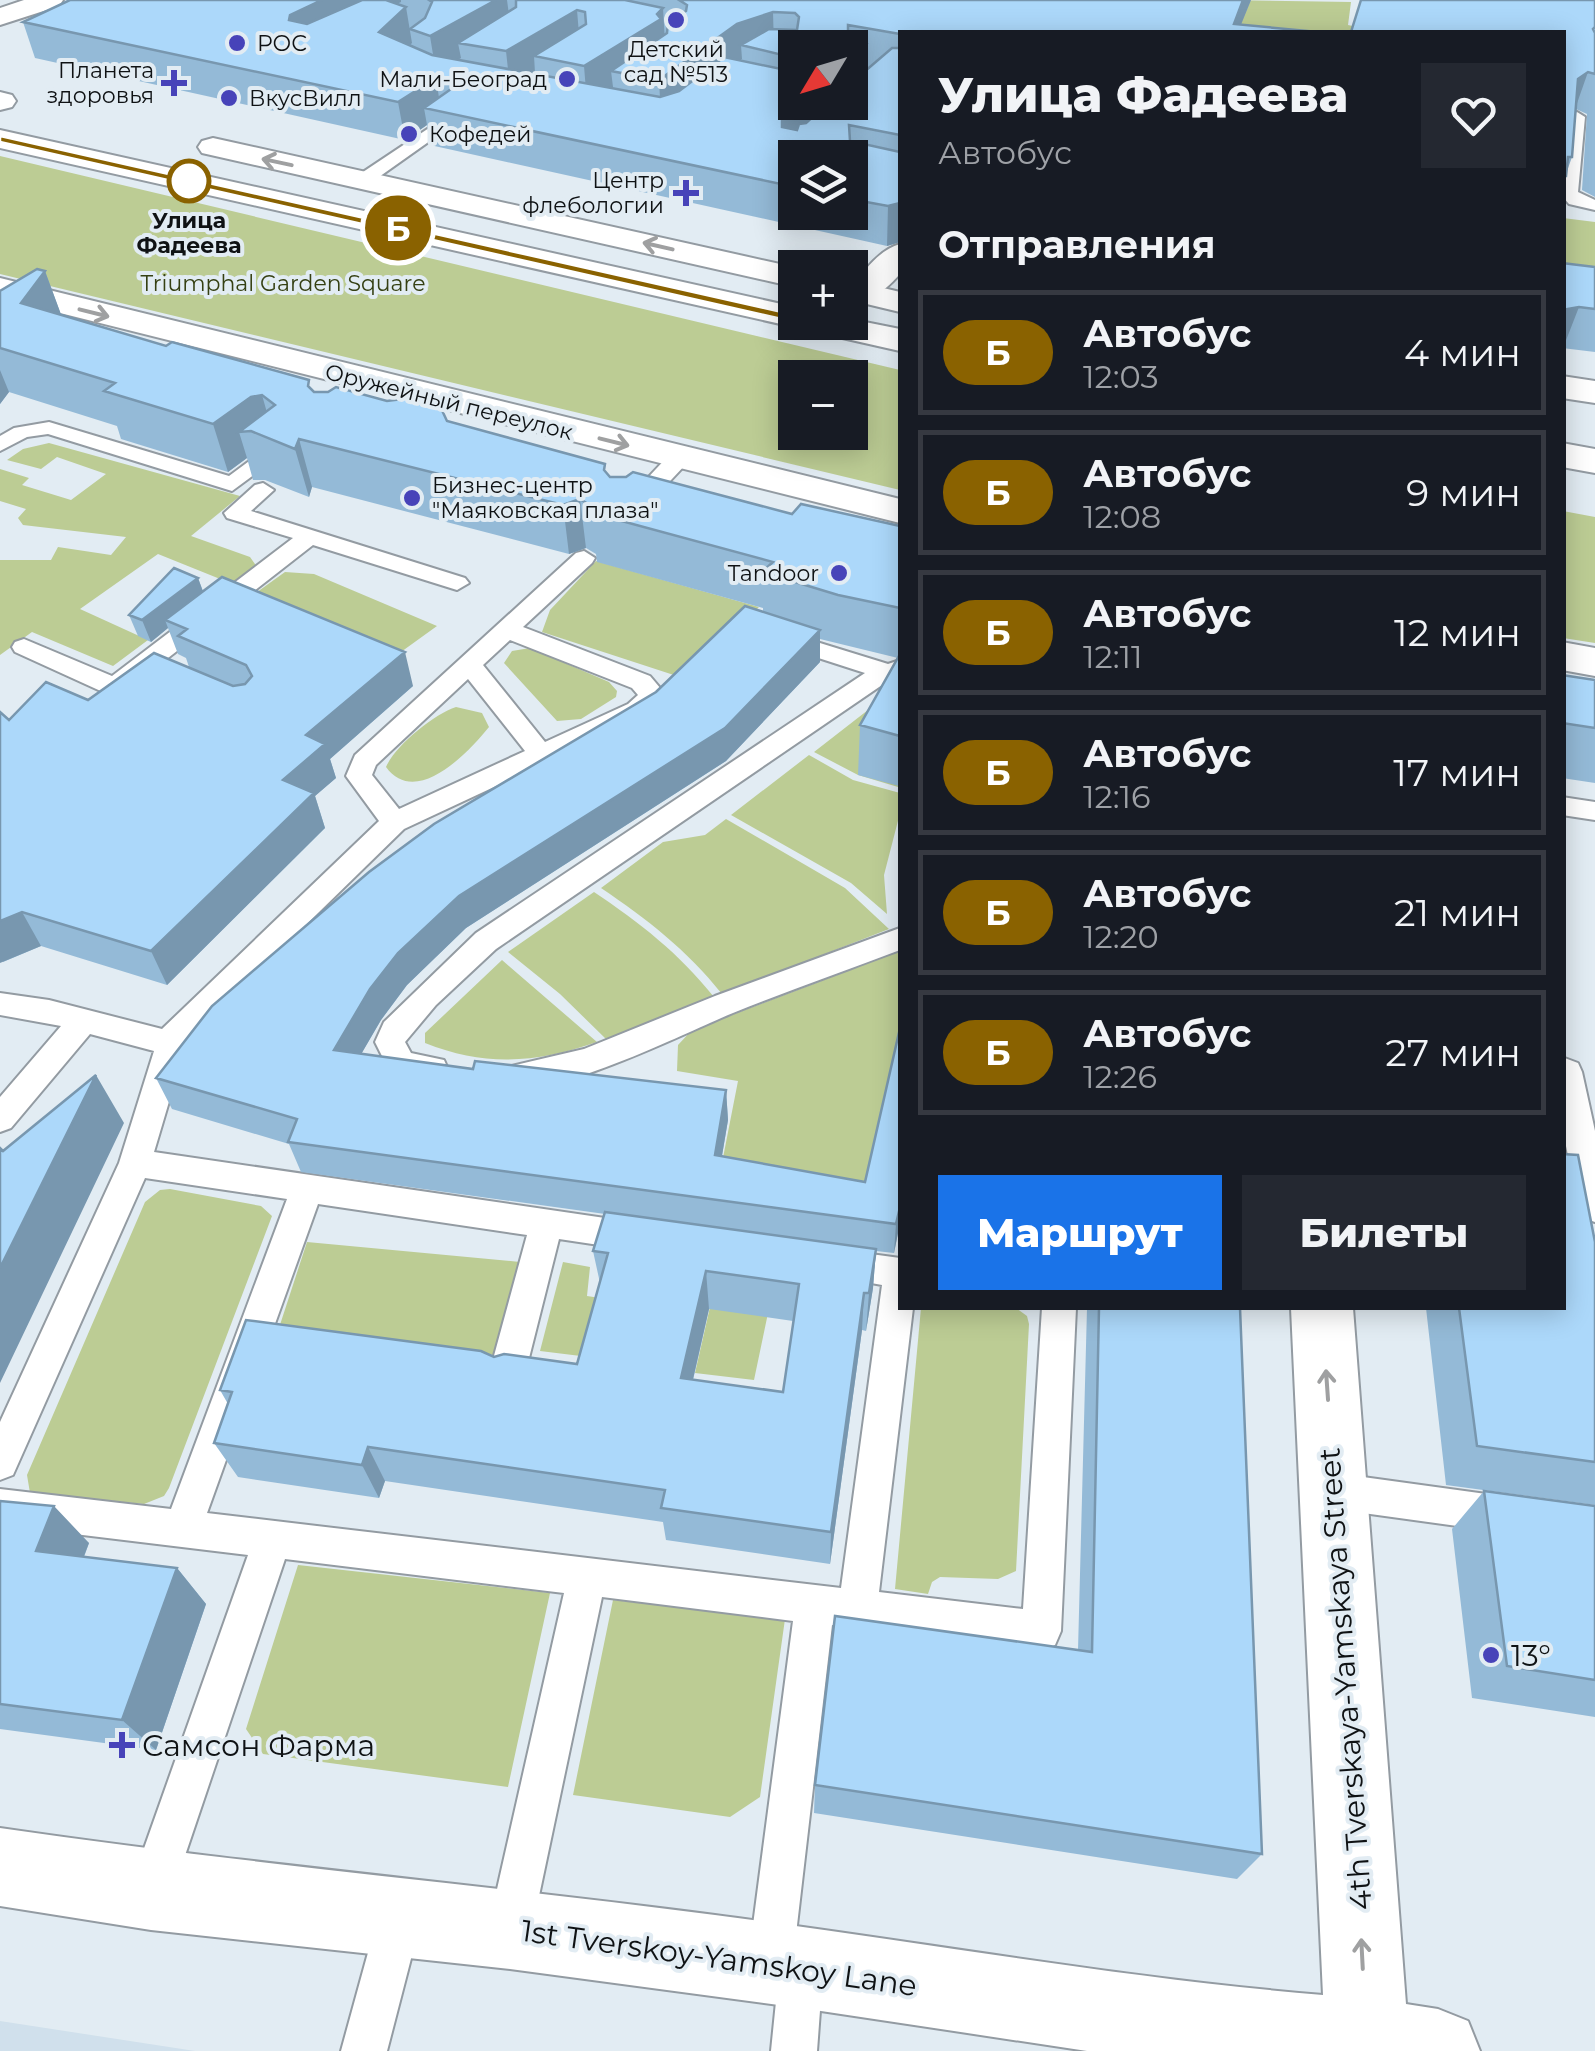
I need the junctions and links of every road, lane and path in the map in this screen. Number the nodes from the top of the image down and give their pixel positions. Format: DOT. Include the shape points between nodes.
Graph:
graph roads {
  1 [pos="1577,117"];
  2 [pos="450,121"];
  3 [pos="0,140"];
  4 [pos="192,143"];
  5 [pos="363,180"];
  6 [pos="1595,205"];
  7 [pos="898,257"];
  8 [pos="778,273"];
  9 [pos="0,288"];
  10 [pos="874,290"];
  11 [pos="778,314"];
  12 [pos="868,333"];
  13 [pos="898,340"];
  14 [pos="1566,388"];
  15 [pos="1595,392"];
  16 [pos="1566,421"];
  17 [pos="1595,425"];
  18 [pos="0,446"];
  19 [pos="274,452"];
  20 [pos="1566,456"];
  21 [pos="679,458"];
  22 [pos="1595,460"];
  23 [pos="263,490"];
  24 [pos="898,510"];
  25 [pos="623,517"];
  26 [pos="310,536"];
  27 [pos="584,558"];
  28 [pos="458,583"];
  29 [pos="505,628"];
  30 [pos="755,630"];
  31 [pos="24,647"];
  32 [pos="1566,657"];
  33 [pos="1595,662"];
  34 [pos="468,663"];
  35 [pos="144,664"];
  36 [pos="894,670"];
  37 [pos="169,675"];
  38 [pos="541,754"];
  39 [pos="1566,807"];
  40 [pos="1595,811"];
  41 [pos="394,822"];
  42 [pos="898,940"];
  43 [pos="0,1004"];
  44 [pos="84,1020"];
  45 [pos="654,1035"];
  46 [pos="168,1043"];
  47 [pos="455,1072"];
  48 [pos="1566,1072"];
  49 [pos="0,1120"];
  50 [pos="135,1163"];
  51 [pos="306,1191"];
  52 [pos="1595,1208"];
  53 [pos="546,1224"];
  54 [pos="662,1240"];
  55 [pos="810,1260"];
  56 [pos="898,1274"];
  57 [pos="898,1290"];
  58 [pos="1060,1310"];
  59 [pos="1322,1310"];
  60 [pos="507,1374"];
  61 [pos="0,1464"];
  62 [pos="1334,1491"];
  63 [pos="0,1507"];
  64 [pos="1540,1519"];
  65 [pos="182,1528"];
  66 [pos="274,1539"];
  67 [pos="586,1577"];
  68 [pos="815,1604"];
  69 [pos="858,1609"];
  70 [pos="0,1867"];
  71 [pos="152,1890"];
  72 [pos="400,1917"];
  73 [pos="510,1929"];
  74 [pos="786,1965"];
  75 [pos="1391,2047"];
  76 [pos="364,2051"];
  77 [pos="794,2051"];
  1 -- 6 [label="lane" via="1569,194"];
  2 -- 5 [label="lane"];
  3 -- 11 [label="main road"];
  5 -- 4 [label="main road, one-way"];
  8 -- 5 [label="main road, one-way"];
  7 -- 10 [label="main road"];
  9 -- 21 [label="main road, Оружейный переулок, one-way" via="368,391"];
  12 -- 13 [label="main road"];
  14 -- 15 [label="main road"];
  16 -- 17 [label="main road"];
  18 -- 19 [label="lane" via="21,432 49,428 232,484"];
  20 -- 22 [label="main road"];
  21 -- 24 [label="main road, Оружейный переулок"];
  21 -- 25 [label="lane"];
  23 -- 26 [label="lane" via="235,513"];
  26 -- 28 [label="lane"];
  26 -- 35 [label="lane"];
  27 -- 29 [label="lane"];
  29 -- 34 [label="lane"];
  29 -- 38 [label="lane" via="650,689 647,705"];
  30 -- 36 [label="lane"];
  31 -- 35 [label="lane" via="114,686"];
  32 -- 33 [label="main road"];
  34 -- 38 [label="lane"];
  34 -- 41 [label="lane" via="358,769"];
  35 -- 37 [label="lane"];
  36 -- 47 [label="lane" via="456,967 390,1042 401,1063"];
  38 -- 41 [label="lane"];
  39 -- 40 [label="lane"];
  41 -- 46 [label="lane"];
  42 -- 45 [label="lane"];
  43 -- 44 [label="lane"];
  44 -- 46 [label="lane"];
  44 -- 49 [label="lane"];
  45 -- 45 [label="lane" via="621,1060 613,1082 493,1076 565,1068"];
  46 -- 50 [label="lane"];
  48 -- 52 [label="lane"];
  50 -- 51 [label="lane"];
  50 -- 61 [label="lane"];
  51 -- 53 [label="lane"];
  51 -- 65 [label="lane"];
  53 -- 54 [label="lane"];
  53 -- 60 [label="lane"];
  55 -- 56 [label="lane"];
  57 -- 69 [label="lane"];
  58 -- 69 [label="lane" via="1041,1631"];
  62 -- 59 [label="main road, 4th Tverskaya-Yamskaya Street, one-way"];
  62 -- 64 [label="lane"];
  75 -- 62 [label="main road, 4th Tverskaya-Yamskaya Street, one-way"];
  63 -- 65 [label="lane"];
  65 -- 66 [label="lane"];
  66 -- 67 [label="lane"];
  66 -- 71 [label="lane"];
  67 -- 68 [label="lane"];
  67 -- 73 [label="lane"];
  68 -- 69 [label="lane"];
  68 -- 74 [label="lane"];
  70 -- 71 [label="main road, 1st Tverskoy-Yamskoy Lane"];
  71 -- 72 [label="main road, 1st Tverskoy-Yamskoy Lane"];
  72 -- 73 [label="main road, 1st Tverskoy-Yamskoy Lane"];
  72 -- 76 [label="lane"];
  73 -- 74 [label="main road, 1st Tverskoy-Yamskoy Lane"];
  74 -- 75 [label="main road, 1st Tverskoy-Yamskoy Lane" via="1196,2026"];
  74 -- 77 [label="lane"];
}
